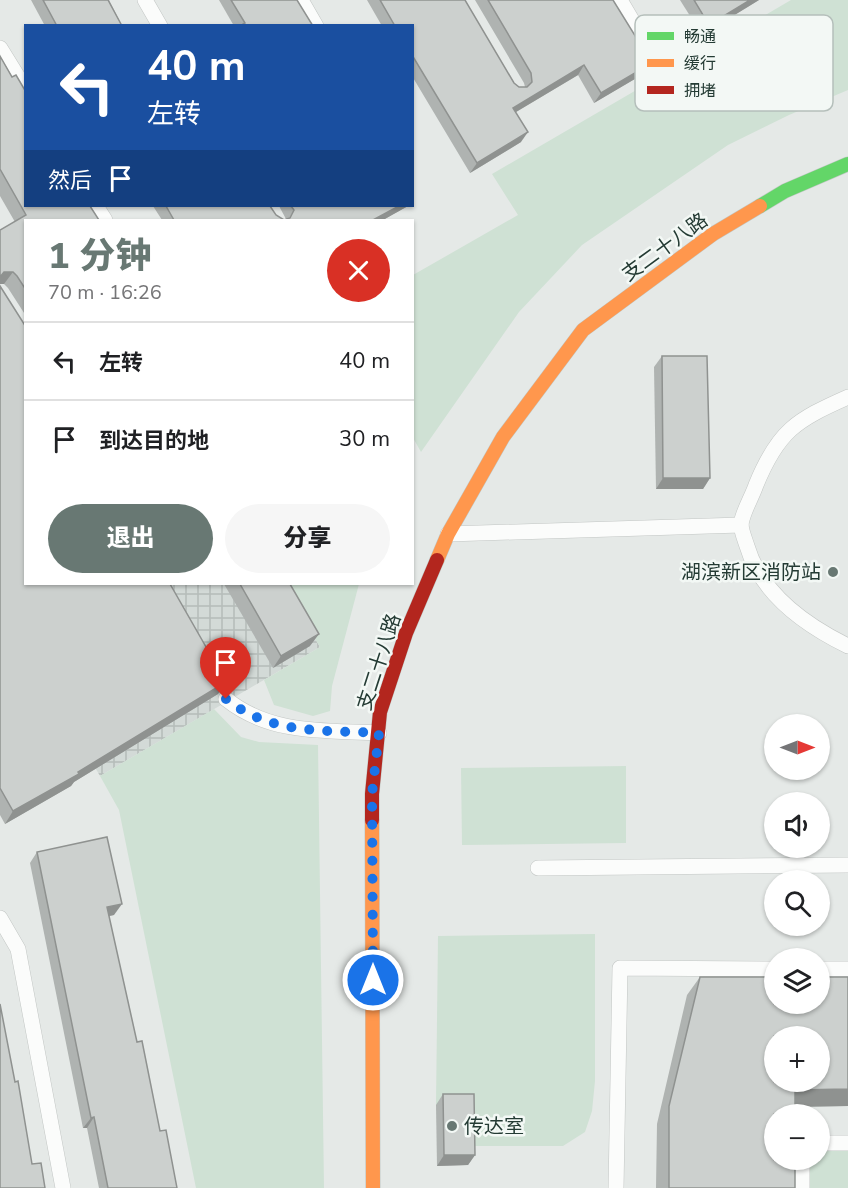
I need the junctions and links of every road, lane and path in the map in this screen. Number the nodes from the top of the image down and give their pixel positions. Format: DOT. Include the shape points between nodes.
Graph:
graph roads {
  1 [pos="145,0"];
  2 [pos="301,0"];
  3 [pos="620,0"];
  4 [pos="159,24"];
  5 [pos="315,24"];
  6 [pos="635,25"];
  7 [pos="0,48"];
  8 [pos="24,87"];
  9 [pos="848,164"];
  10 [pos="848,397"];
  11 [pos="741,525"];
  12 [pos="448,534"];
  13 [pos="409,585"];
  14 [pos="411,622"];
  15 [pos="848,646"];
  16 [pos="226,699"];
  17 [pos="379,733"];
  18 [pos="848,865"];
  19 [pos="538,868"];
  20 [pos="0,918"];
  21 [pos="764,969"];
  22 [pos="830,969"];
  23 [pos="848,969"];
  24 [pos="830,1143"];
  25 [pos="848,1143"];
  26 [pos="802,1170"];
  27 [pos="63,1188"];
  28 [pos="373,1188"];
  29 [pos="616,1188"];
  30 [pos="802,1188"];
  1 -- 4 [label="lane"];
  2 -- 5 [label="lane"];
  3 -- 6 [label="lane"];
  7 -- 8 [label="lane"];
  9 -- 12 [label="street, 支二十八路" via="785,191 713,234 583,330 502,436"];
  10 -- 11 [label="lane" via="812,413 784,434 767,458"];
  11 -- 12 [label="lane"];
  11 -- 15 [label="lane" via="752,561 769,588 792,612"];
  12 -- 14 [label="street, 支二十八路"];
  13 -- 14 [label="lane"];
  14 -- 17 [label="street, 支二十八路" via="381,712"];
  16 -- 17 [label="lane" via="241,711 284,727"];
  17 -- 28 [label="street, 支二十八路" via="372,794"];
  18 -- 19 [label="lane"];
  20 -- 27 [label="lane" via="18,949"];
  21 -- 29 [label="lane" via="620,968"];
  22 -- 23 [label="lane"];
  24 -- 25 [label="lane"];
  26 -- 30 [label="lane"];
}
